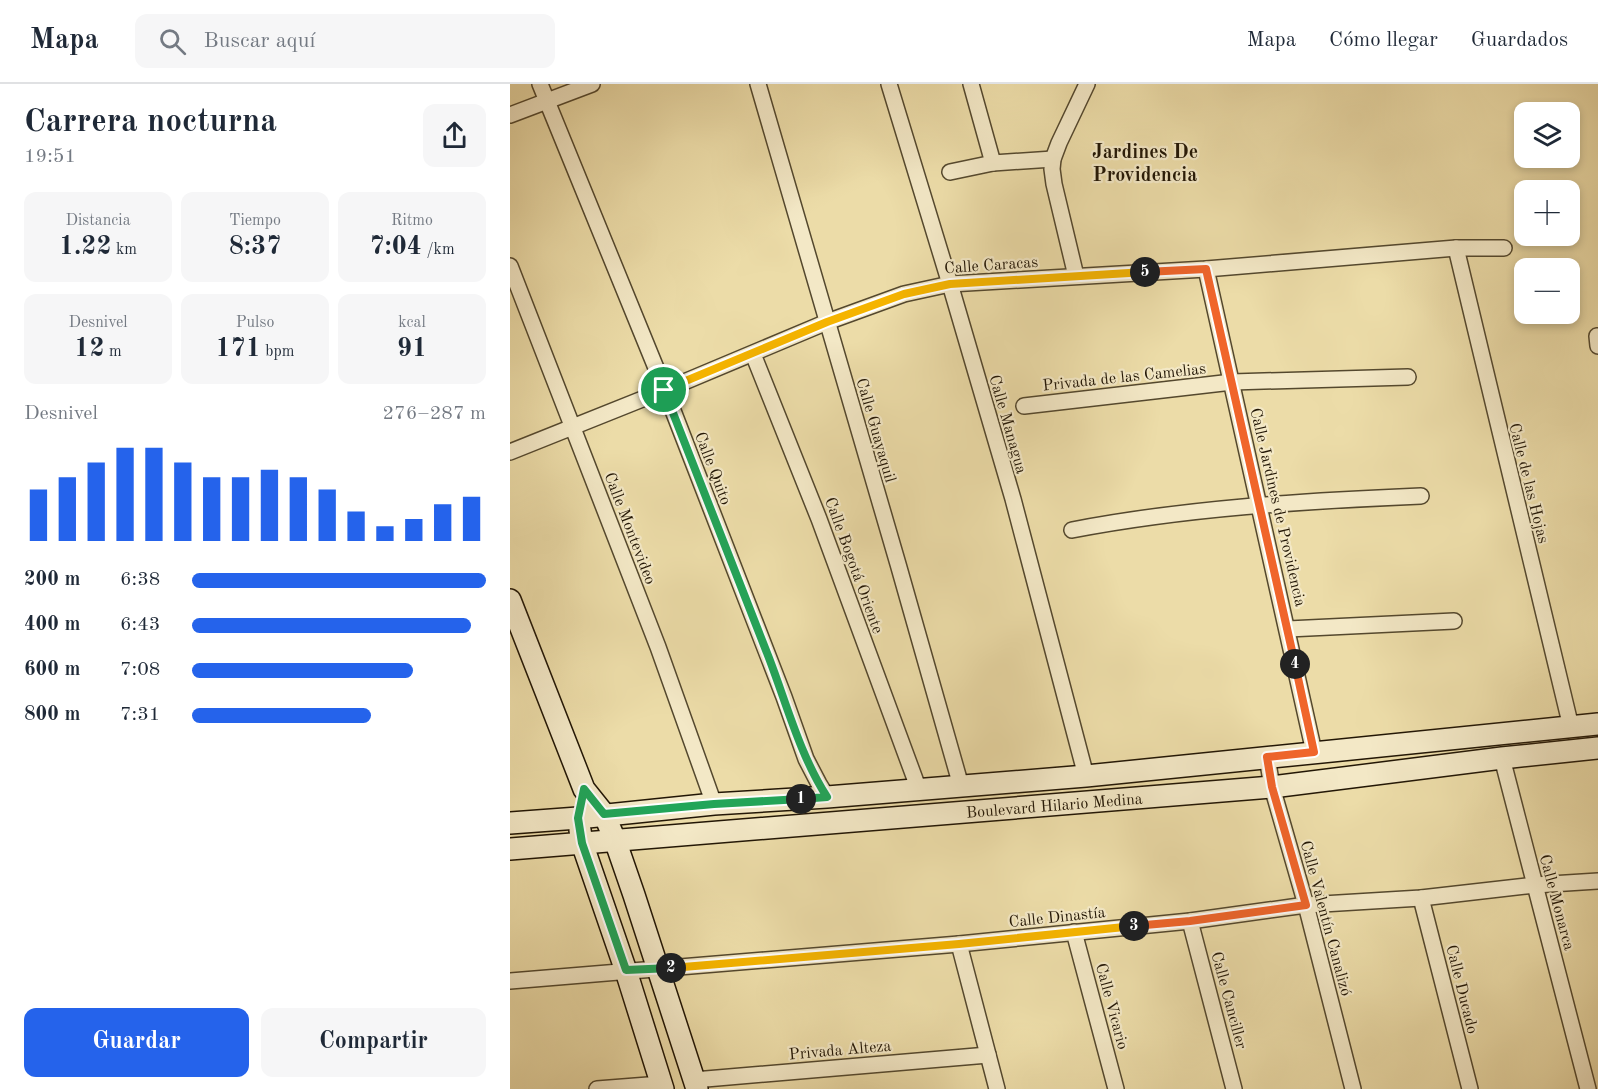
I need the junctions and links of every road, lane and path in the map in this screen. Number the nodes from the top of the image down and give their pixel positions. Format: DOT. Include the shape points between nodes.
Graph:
graph roads {
  1 [pos="540,84"];
  2 [pos="592,84"];
  3 [pos="758,84"];
  4 [pos="889,84"];
  5 [pos="971,84"];
  6 [pos="1088,84"];
  7 [pos="547,101"];
  8 [pos="510,115"];
  9 [pos="1053,159"];
  10 [pos="993,163"];
  11 [pos="950,172"];
  12 [pos="1456,248"];
  13 [pos="1504,248"];
  14 [pos="510,266"];
  15 [pos="1206,269"];
  16 [pos="1076,276"];
  17 [pos="950,284"];
  18 [pos="827,322"];
  19 [pos="753,354"];
  20 [pos="1408,377"];
  21 [pos="1232,382"];
  22 [pos="664,390"];
  23 [pos="1024,406"];
  24 [pos="573,427"];
  25 [pos="510,452"];
  26 [pos="1421,496"];
  27 [pos="1259,505"];
  28 [pos="1072,530"];
  29 [pos="510,600"];
  30 [pos="1454,621"];
  31 [pos="1288,629"];
  32 [pos="1598,724"];
  33 [pos="1571,727"];
  34 [pos="1598,748"];
  35 [pos="1314,752"];
  36 [pos="1267,757"];
  37 [pos="1502,759"];
  38 [pos="1086,777"];
  39 [pos="961,786"];
  40 [pos="1272,787"];
  41 [pos="584,789"];
  42 [pos="919,790"];
  43 [pos="827,797"];
  44 [pos="714,804"];
  45 [pos="604,814"];
  46 [pos="578,818"];
  47 [pos="510,823"];
  48 [pos="615,840"];
  49 [pos="582,843"];
  50 [pos="510,849"];
  51 [pos="1598,880"];
  52 [pos="1535,885"];
  53 [pos="1421,898"];
  54 [pos="1306,905"];
  55 [pos="1190,921"];
  56 [pos="1074,932"];
  57 [pos="959,944"];
  58 [pos="659,969"];
  59 [pos="626,970"];
  60 [pos="510,981"];
  61 [pos="988,1055"];
  62 [pos="696,1084"];
  63 [pos="662,1086"];
  64 [pos="597,1089"];
  65 [pos="997,1089"];
  66 [pos="1116,1089"];
  67 [pos="1234,1089"];
  68 [pos="1353,1089"];
  69 [pos="1470,1089"];
  70 [pos="1588,1089"];
  1 -- 7 [label="street, Calle Quito"];
  2 -- 7 [label="street"];
  3 -- 18 [label="street, Calle Guayaquil"];
  4 -- 17 [label="street, Calle Managua"];
  5 -- 10 [label="street"];
  6 -- 9 [label="street"];
  7 -- 8 [label="street"];
  7 -- 22 [label="street, Calle Quito"];
  9 -- 10 [label="street"];
  9 -- 16 [label="street" via="1054,184"];
  10 -- 11 [label="street"];
  12 -- 13 [label="street, Calle Caracas"];
  12 -- 15 [label="street, Calle Caracas"];
  12 -- 33 [label="street, Calle de las Hojas"];
  14 -- 24 [label="street, Calle Montevideo"];
  15 -- 16 [label="street, Calle Caracas"];
  15 -- 21 [label="street, Calle Jardines de Providencia"];
  16 -- 17 [label="street, Calle Caracas"];
  17 -- 18 [label="street, Calle Caracas" via="904,294"];
  17 -- 38 [label="street, Calle Managua" via="1013,499"];
  18 -- 19 [label="street, Calle Caracas"];
  18 -- 39 [label="street, Calle Guayaquil"];
  19 -- 22 [label="street, Calle Caracas"];
  19 -- 42 [label="street, Calle Bogotá Oriente"];
  20 -- 21 [label="street, Privada de las Camelias"];
  21 -- 23 [label="street, Privada de las Camelias"];
  21 -- 27 [label="street, Calle Jardines de Providencia"];
  22 -- 24 [label="street, Calle Caracas"];
  22 -- 43 [label="street, Calle Quito" via="806,759"];
  24 -- 25 [label="street, Calle Caracas"];
  24 -- 44 [label="street, Calle Montevideo"];
  26 -- 27 [label="street"];
  27 -- 28 [label="street"];
  27 -- 31 [label="street, Calle Jardines de Providencia"];
  29 -- 41 [label="main road"];
  30 -- 31 [label="street"];
  31 -- 35 [label="street, Calle Jardines de Providencia"];
  32 -- 33 [label="main road, Boulevard Hilario Medina"];
  33 -- 35 [label="main road, Boulevard Hilario Medina"];
  34 -- 37 [label="main road, Boulevard Hilario Medina"];
  35 -- 36 [label="main road, Boulevard Hilario Medina"];
  36 -- 38 [label="main road, Boulevard Hilario Medina"];
  36 -- 40 [label="street, Calle Valentín Canalizó"];
  37 -- 40 [label="main road, Boulevard Hilario Medina"];
  37 -- 52 [label="street, Calle Monarca"];
  38 -- 39 [label="main road, Boulevard Hilario Medina"];
  39 -- 42 [label="main road, Boulevard Hilario Medina"];
  40 -- 48 [label="main road, Boulevard Hilario Medina"];
  40 -- 54 [label="street, Calle Valentín Canalizó"];
  41 -- 45 [label="main road"];
  41 -- 46 [label="main road"];
  42 -- 43 [label="main road, Boulevard Hilario Medina"];
  43 -- 44 [label="main road, Boulevard Hilario Medina"];
  44 -- 45 [label="main road, Boulevard Hilario Medina"];
  45 -- 46 [label="main road, Boulevard Hilario Medina"];
  45 -- 48 [label="main road"];
  46 -- 47 [label="main road, Boulevard Hilario Medina"];
  46 -- 49 [label="main road"];
  48 -- 49 [label="main road, Boulevard Hilario Medina"];
  48 -- 58 [label="main road"];
  49 -- 50 [label="main road, Boulevard Hilario Medina"];
  49 -- 59 [label="main road"];
  51 -- 52 [label="street, Calle Dinastía"];
  52 -- 53 [label="street, Calle Dinastía"];
  52 -- 70 [label="street, Calle Monarca"];
  53 -- 54 [label="street, Calle Dinastía"];
  53 -- 69 [label="street, Calle Ducado"];
  54 -- 55 [label="street, Calle Dinastía"];
  54 -- 68 [label="street, Calle Valentín Canalizó"];
  55 -- 56 [label="street, Calle Dinastía"];
  55 -- 67 [label="street, Calle Canciller"];
  56 -- 57 [label="street, Calle Dinastía"];
  56 -- 66 [label="street, Calle Vicario"];
  57 -- 58 [label="street, Calle Dinastía"];
  57 -- 61 [label="street"];
  58 -- 59 [label="street, Calle Dinastía"];
  58 -- 62 [label="main road"];
  59 -- 60 [label="street, Calle Dinastía"];
  59 -- 63 [label="main road"];
  61 -- 62 [label="street, Privada Alteza"];
  61 -- 65 [label="street"];
  63 -- 64 [label="street"];
}
